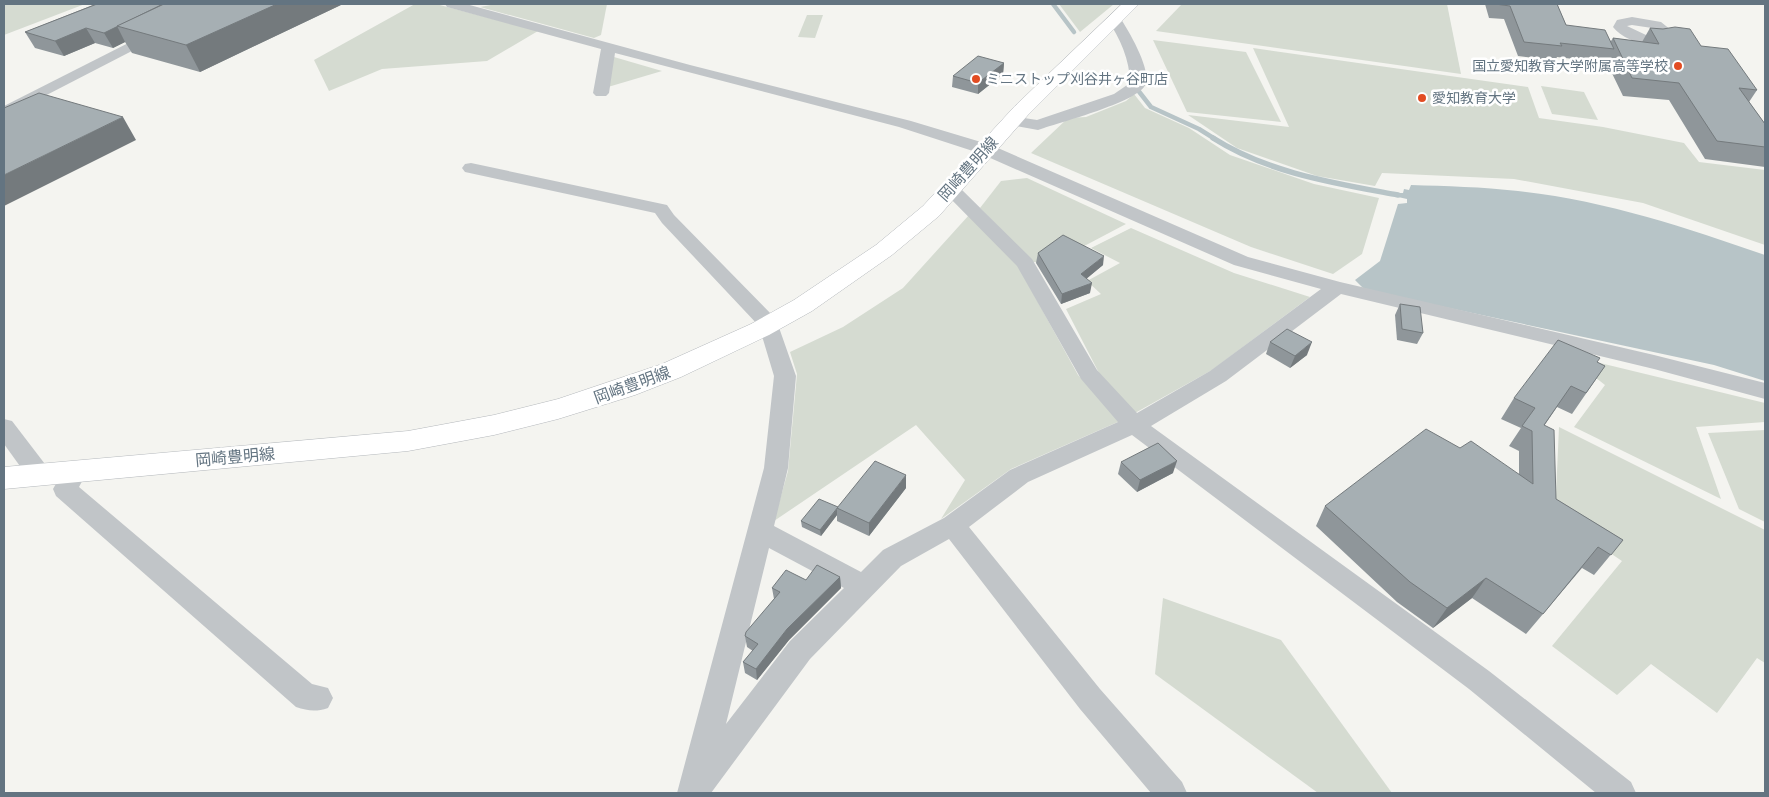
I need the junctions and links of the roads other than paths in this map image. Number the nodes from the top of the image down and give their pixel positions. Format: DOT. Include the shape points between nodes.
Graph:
graph roads {
  1 [pos="452,4"];
  2 [pos="1630,4"];
  3 [pos="1123,12"];
  4 [pos="1639,21"];
  5 [pos="169,26"];
  6 [pos="609,47"];
  7 [pos="601,93"];
  8 [pos="4,112"];
  9 [pos="1012,121"];
  10 [pos="985,149"];
  11 [pos="471,168"];
  12 [pos="951,189"];
  13 [pos="1337,287"];
  14 [pos="770,324"];
  15 [pos="1765,391"];
  16 [pos="1134,425"];
  17 [pos="4,427"];
  18 [pos="76,472"];
  19 [pos="39,474"];
  20 [pos="4,478"];
  21 [pos="953,525"];
  22 [pos="760,531"];
  23 [pos="864,586"];
  24 [pos="318,698"];
  25 [pos="694,792"];
  26 [pos="1171,793"];
  27 [pos="1620,793"];
  1 -- 6 [label="street"];
  2 -- 4 [label="street"];
  3 -- 9 [label="main road, 岡崎豊明線" via="1089,41"];
  3 -- 9 [label="street" via="1122,29 1139,77 1138,85 1119,97 1038,125"];
  5 -- 8 [label="street"];
  6 -- 7 [label="street"];
  6 -- 10 [label="street" via="905,124"];
  9 -- 10 [label="main road, 岡崎豊明線"];
  10 -- 12 [label="main road, 岡崎豊明線"];
  10 -- 13 [label="street" via="1241,261"];
  11 -- 14 [label="street" via="661,209"];
  12 -- 14 [label="main road, 岡崎豊明線" via="880,254 841,282"];
  12 -- 16 [label="street" via="1025,263 1089,374"];
  13 -- 15 [label="street"];
  13 -- 16 [label="street" via="1218,376"];
  14 -- 18 [label="main road, 岡崎豊明線" via="649,379 580,403 469,430 408,441"];
  14 -- 22 [label="street" via="785,376 776,468"];
  16 -- 21 [label="street" via="1019,476"];
  16 -- 27 [label="street" via="1479,680"];
  17 -- 19 [label="street"];
  18 -- 19 [label="main road, 岡崎豊明線"];
  18 -- 24 [label="street" via="65,489 306,697"];
  19 -- 20 [label="main road, 岡崎豊明線"];
  21 -- 23 [label="street" via="892,558"];
  21 -- 26 [label="street" via="1090,699"];
  22 -- 23 [label="street"];
  22 -- 25 [label="street"];
  23 -- 25 [label="street" via="800,650"];
}
